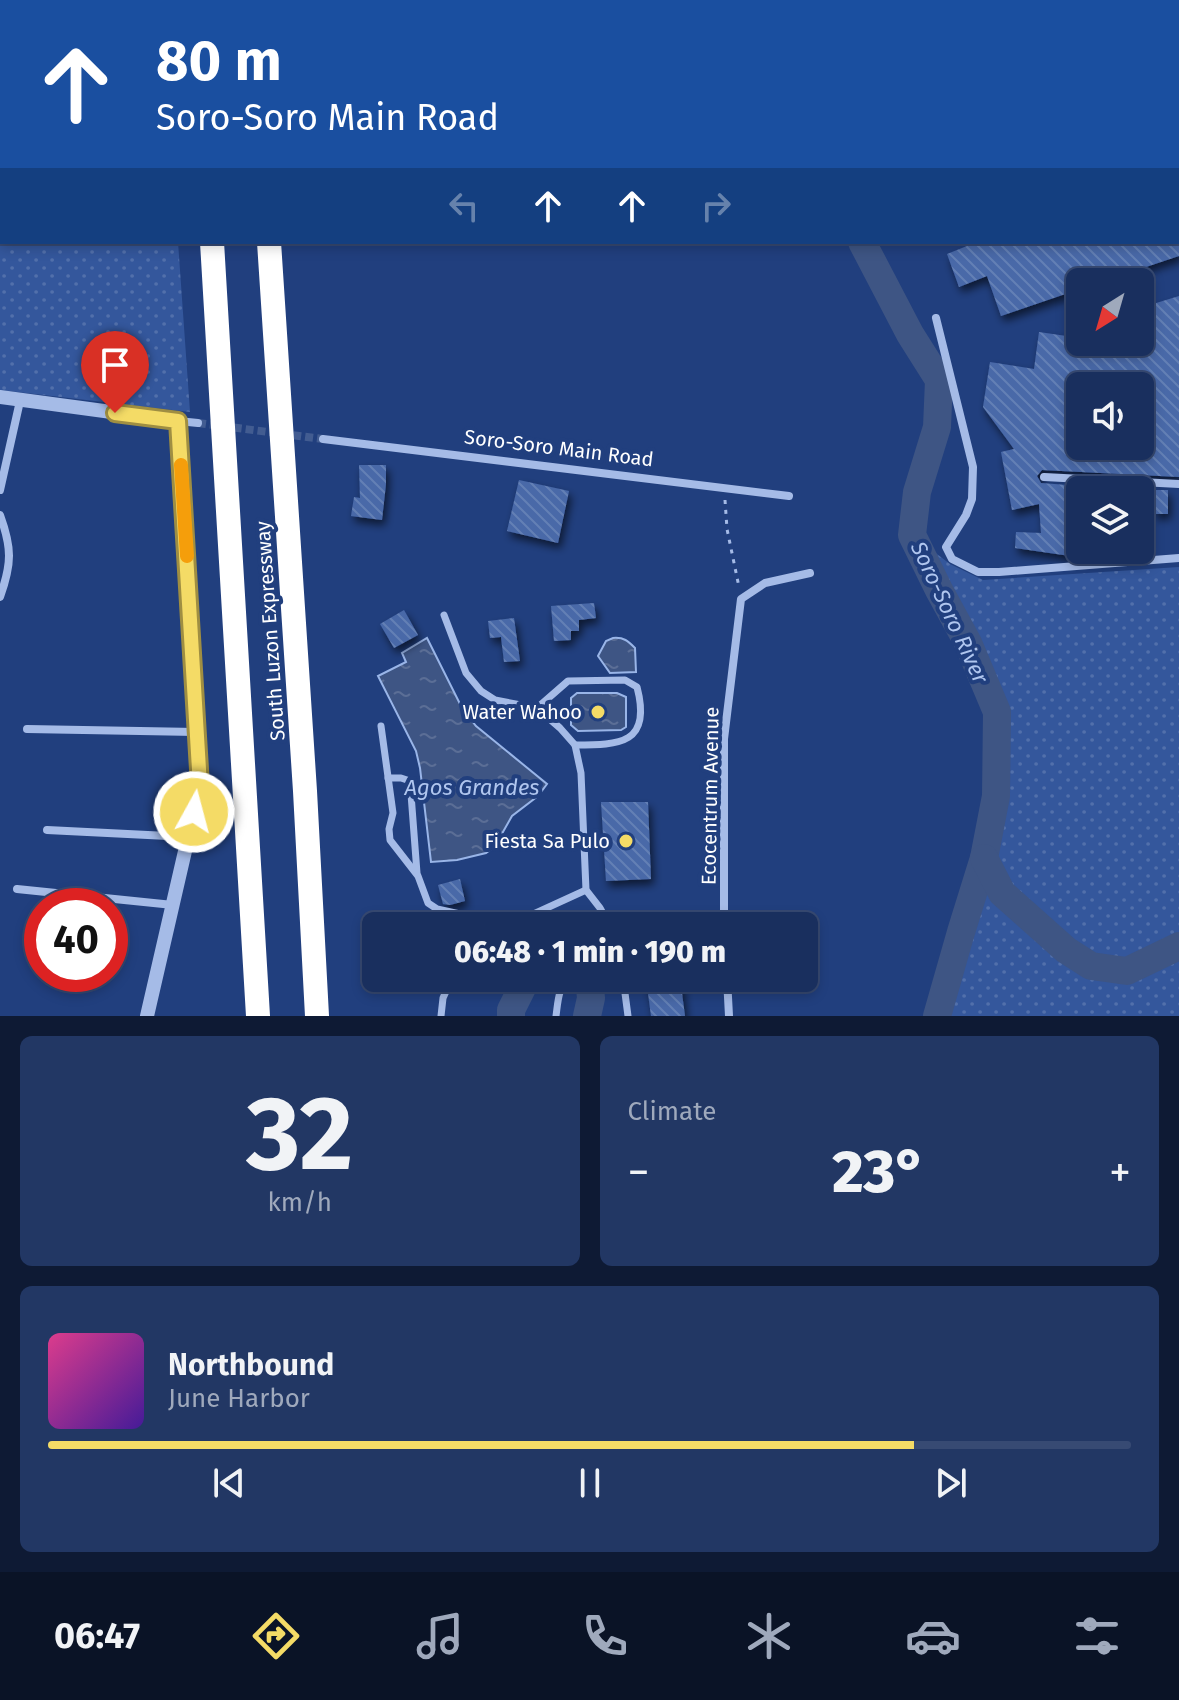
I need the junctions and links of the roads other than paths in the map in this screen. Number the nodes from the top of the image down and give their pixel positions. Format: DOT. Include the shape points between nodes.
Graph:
graph roads {
  1 [pos="212,244"];
  2 [pos="269,244"];
  3 [pos="936,318"];
  4 [pos="0,397"];
  5 [pos="20,401"];
  6 [pos="178,421"];
  7 [pos="198,423"];
  8 [pos="323,439"];
  9 [pos="1044,477"];
  10 [pos="1179,484"];
  11 [pos="0,490"];
  12 [pos="789,496"];
  13 [pos="0,515"];
  14 [pos="1179,558"];
  15 [pos="810,573"];
  16 [pos="0,597"];
  17 [pos="444,615"];
  18 [pos="537,708"];
  19 [pos="381,726"];
  20 [pos="27,729"];
  21 [pos="196,732"];
  22 [pos="575,745"];
  23 [pos="388,778"];
  24 [pos="47,830"];
  25 [pos="188,837"];
  26 [pos="418,876"];
  27 [pos="17,889"];
  28 [pos="586,890"];
  29 [pos="173,905"];
  30 [pos="457,912"];
  31 [pos="538,912"];
  32 [pos="602,912"];
  33 [pos="724,912"];
  34 [pos="446,992"];
  35 [pos="561,992"];
  36 [pos="625,992"];
  37 [pos="728,992"];
  38 [pos="147,1016"];
  39 [pos="258,1016"];
  40 [pos="317,1016"];
  41 [pos="441,1016"];
  42 [pos="556,1016"];
  43 [pos="628,1016"];
  44 [pos="729,1016"];
  1 -- 39 [label="highway, South Luzon Expressway"];
  2 -- 40 [label="highway, South Luzon Expressway"];
  3 -- 14 [label="street" via="973,467 972,499 946,547 952,559 978,572 999,572"];
  4 -- 5 [label="street"];
  5 -- 6 [label="street"];
  5 -- 11 [label="street"];
  6 -- 7 [label="street"];
  6 -- 21 [label="street"];
  8 -- 12 [label="street, Soro-Soro Main Road"];
  9 -- 10 [label="street"];
  13 -- 16 [label="street" via="10,552"];
  15 -- 33 [label="street, Ecocentrum Avenue" via="765,583 741,599 724,739"];
  17 -- 18 [label="street" via="466,673 481,691 495,700"];
  18 -- 22 [label="street"];
  18 -- 22 [label="street" via="568,681 625,680 637,687 640,712 634,734 621,742"];
  19 -- 23 [label="street"];
  20 -- 21 [label="street"];
  21 -- 25 [label="street" via="200,786"];
  22 -- 28 [label="street"];
  23 -- 26 [label="street" via="390,840"];
  23 -- 26 [label="street" via="410,781"];
  24 -- 25 [label="street"];
  25 -- 29 [label="street"];
  26 -- 30 [label="street" via="428,903"];
  27 -- 29 [label="street"];
  28 -- 31 [label="street"];
  28 -- 32 [label="street"];
  29 -- 38 [label="street"];
  34 -- 41 [label="street"];
  35 -- 42 [label="street"];
  36 -- 43 [label="street"];
  37 -- 44 [label="street"];
}
